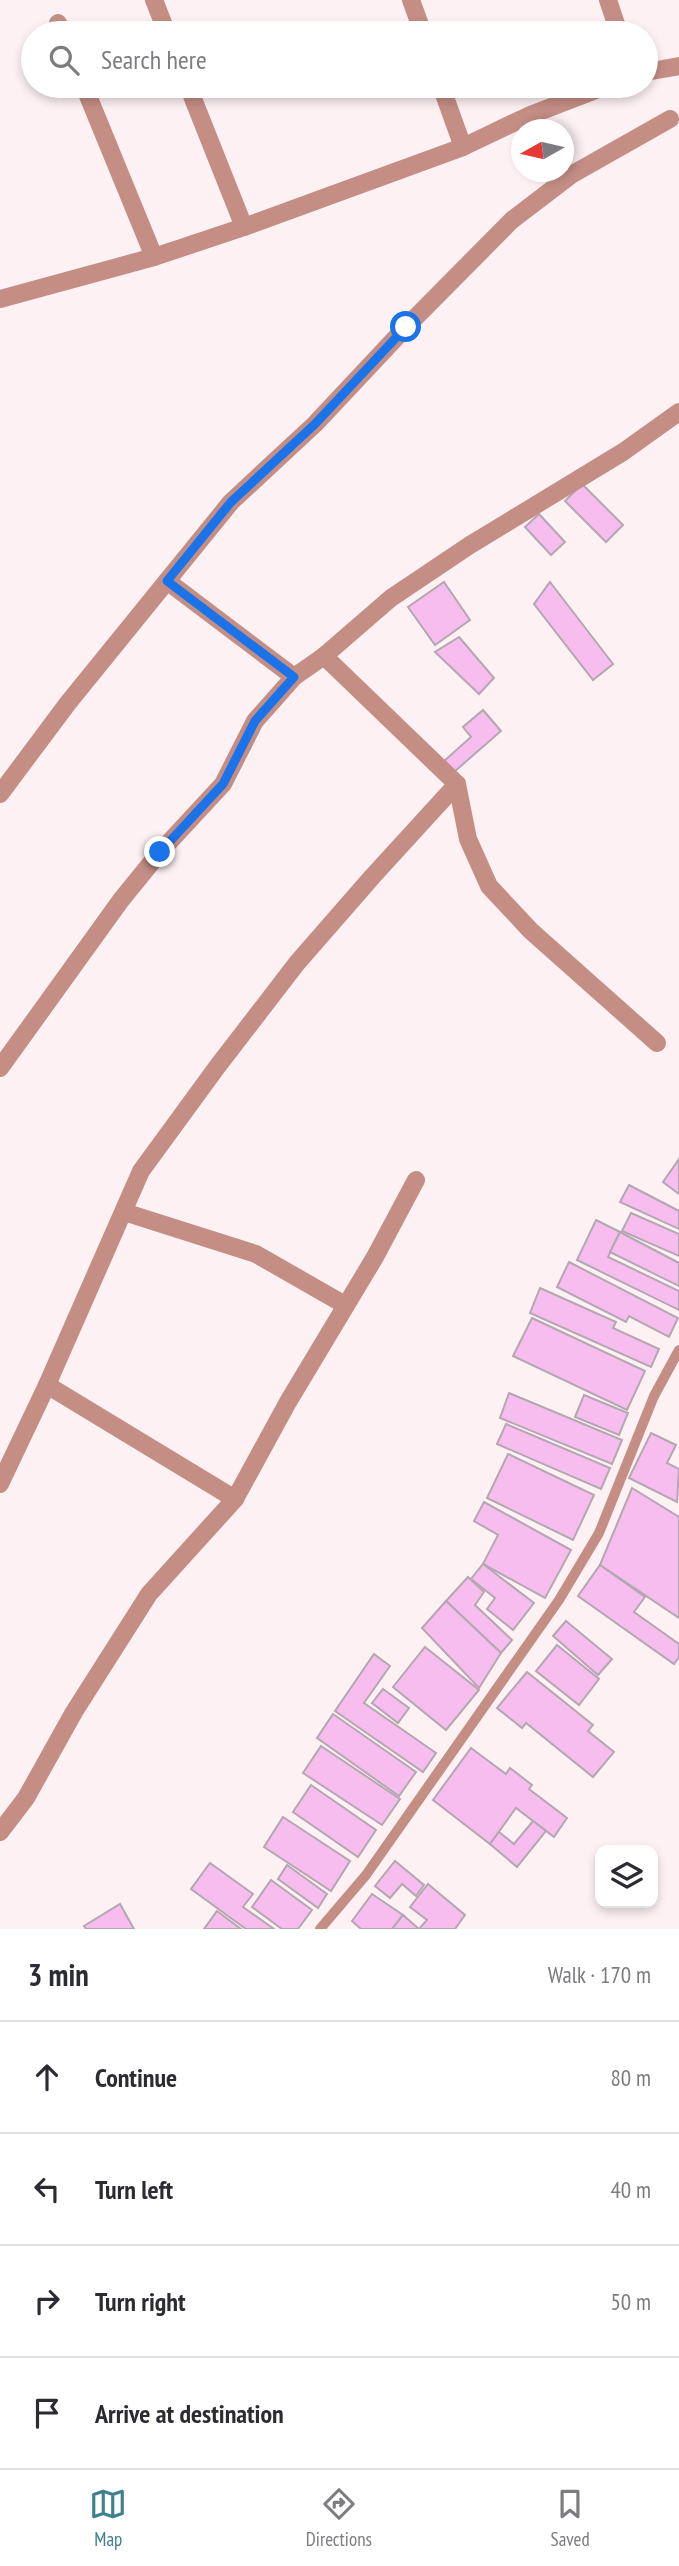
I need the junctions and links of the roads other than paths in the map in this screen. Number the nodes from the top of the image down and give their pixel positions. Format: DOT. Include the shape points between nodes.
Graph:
graph roads {
  1 [pos="154,0"];
  2 [pos="411,0"];
  3 [pos="608,0"];
  4 [pos="162,21"];
  5 [pos="419,21"];
  6 [pos="615,21"];
  7 [pos="679,66"];
  8 [pos="658,70"];
  9 [pos="89,98"];
  10 [pos="193,98"];
  11 [pos="445,98"];
  12 [pos="575,98"];
  13 [pos="670,119"];
  14 [pos="463,147"];
  15 [pos="244,228"];
  16 [pos="154,257"];
  17 [pos="0,299"];
  18 [pos="679,412"];
  19 [pos="167,581"];
  20 [pos="324,656"];
  21 [pos="294,677"];
  22 [pos="457,784"];
  23 [pos="0,794"];
  24 [pos="657,1043"];
  25 [pos="0,1068"];
  26 [pos="416,1180"];
  27 [pos="124,1212"];
  28 [pos="345,1305"];
  29 [pos="679,1350"];
  30 [pos="47,1385"];
  31 [pos="0,1484"];
  32 [pos="235,1499"];
  33 [pos="0,1832"];
  34 [pos="320,1929"];
  1 -- 4 [label="street"];
  2 -- 5 [label="street"];
  3 -- 6 [label="street"];
  7 -- 8 [label="street"];
  9 -- 16 [label="street"];
  10 -- 15 [label="street"];
  11 -- 14 [label="street"];
  12 -- 14 [label="street"];
  13 -- 19 [label="street" via="571,174 512,220 315,424 231,502"];
  14 -- 15 [label="street"];
  15 -- 16 [label="street"];
  16 -- 17 [label="street"];
  18 -- 20 [label="street" via="391,598"];
  19 -- 21 [label="street"];
  19 -- 23 [label="street"];
  20 -- 21 [label="street"];
  20 -- 22 [label="street"];
  21 -- 25 [label="street" via="255,721 223,784 121,901"];
  22 -- 24 [label="street" via="468,839 489,886 531,931"];
  22 -- 27 [label="street" via="297,963 141,1171"];
  26 -- 28 [label="street"];
  27 -- 28 [label="street" via="256,1254"];
  27 -- 30 [label="street"];
  28 -- 32 [label="street"];
  29 -- 34 [label="lane" via="654,1396 599,1534 559,1600 366,1875"];
  30 -- 31 [label="street"];
  30 -- 32 [label="street"];
  32 -- 33 [label="street" via="149,1594 26,1798"];
}
